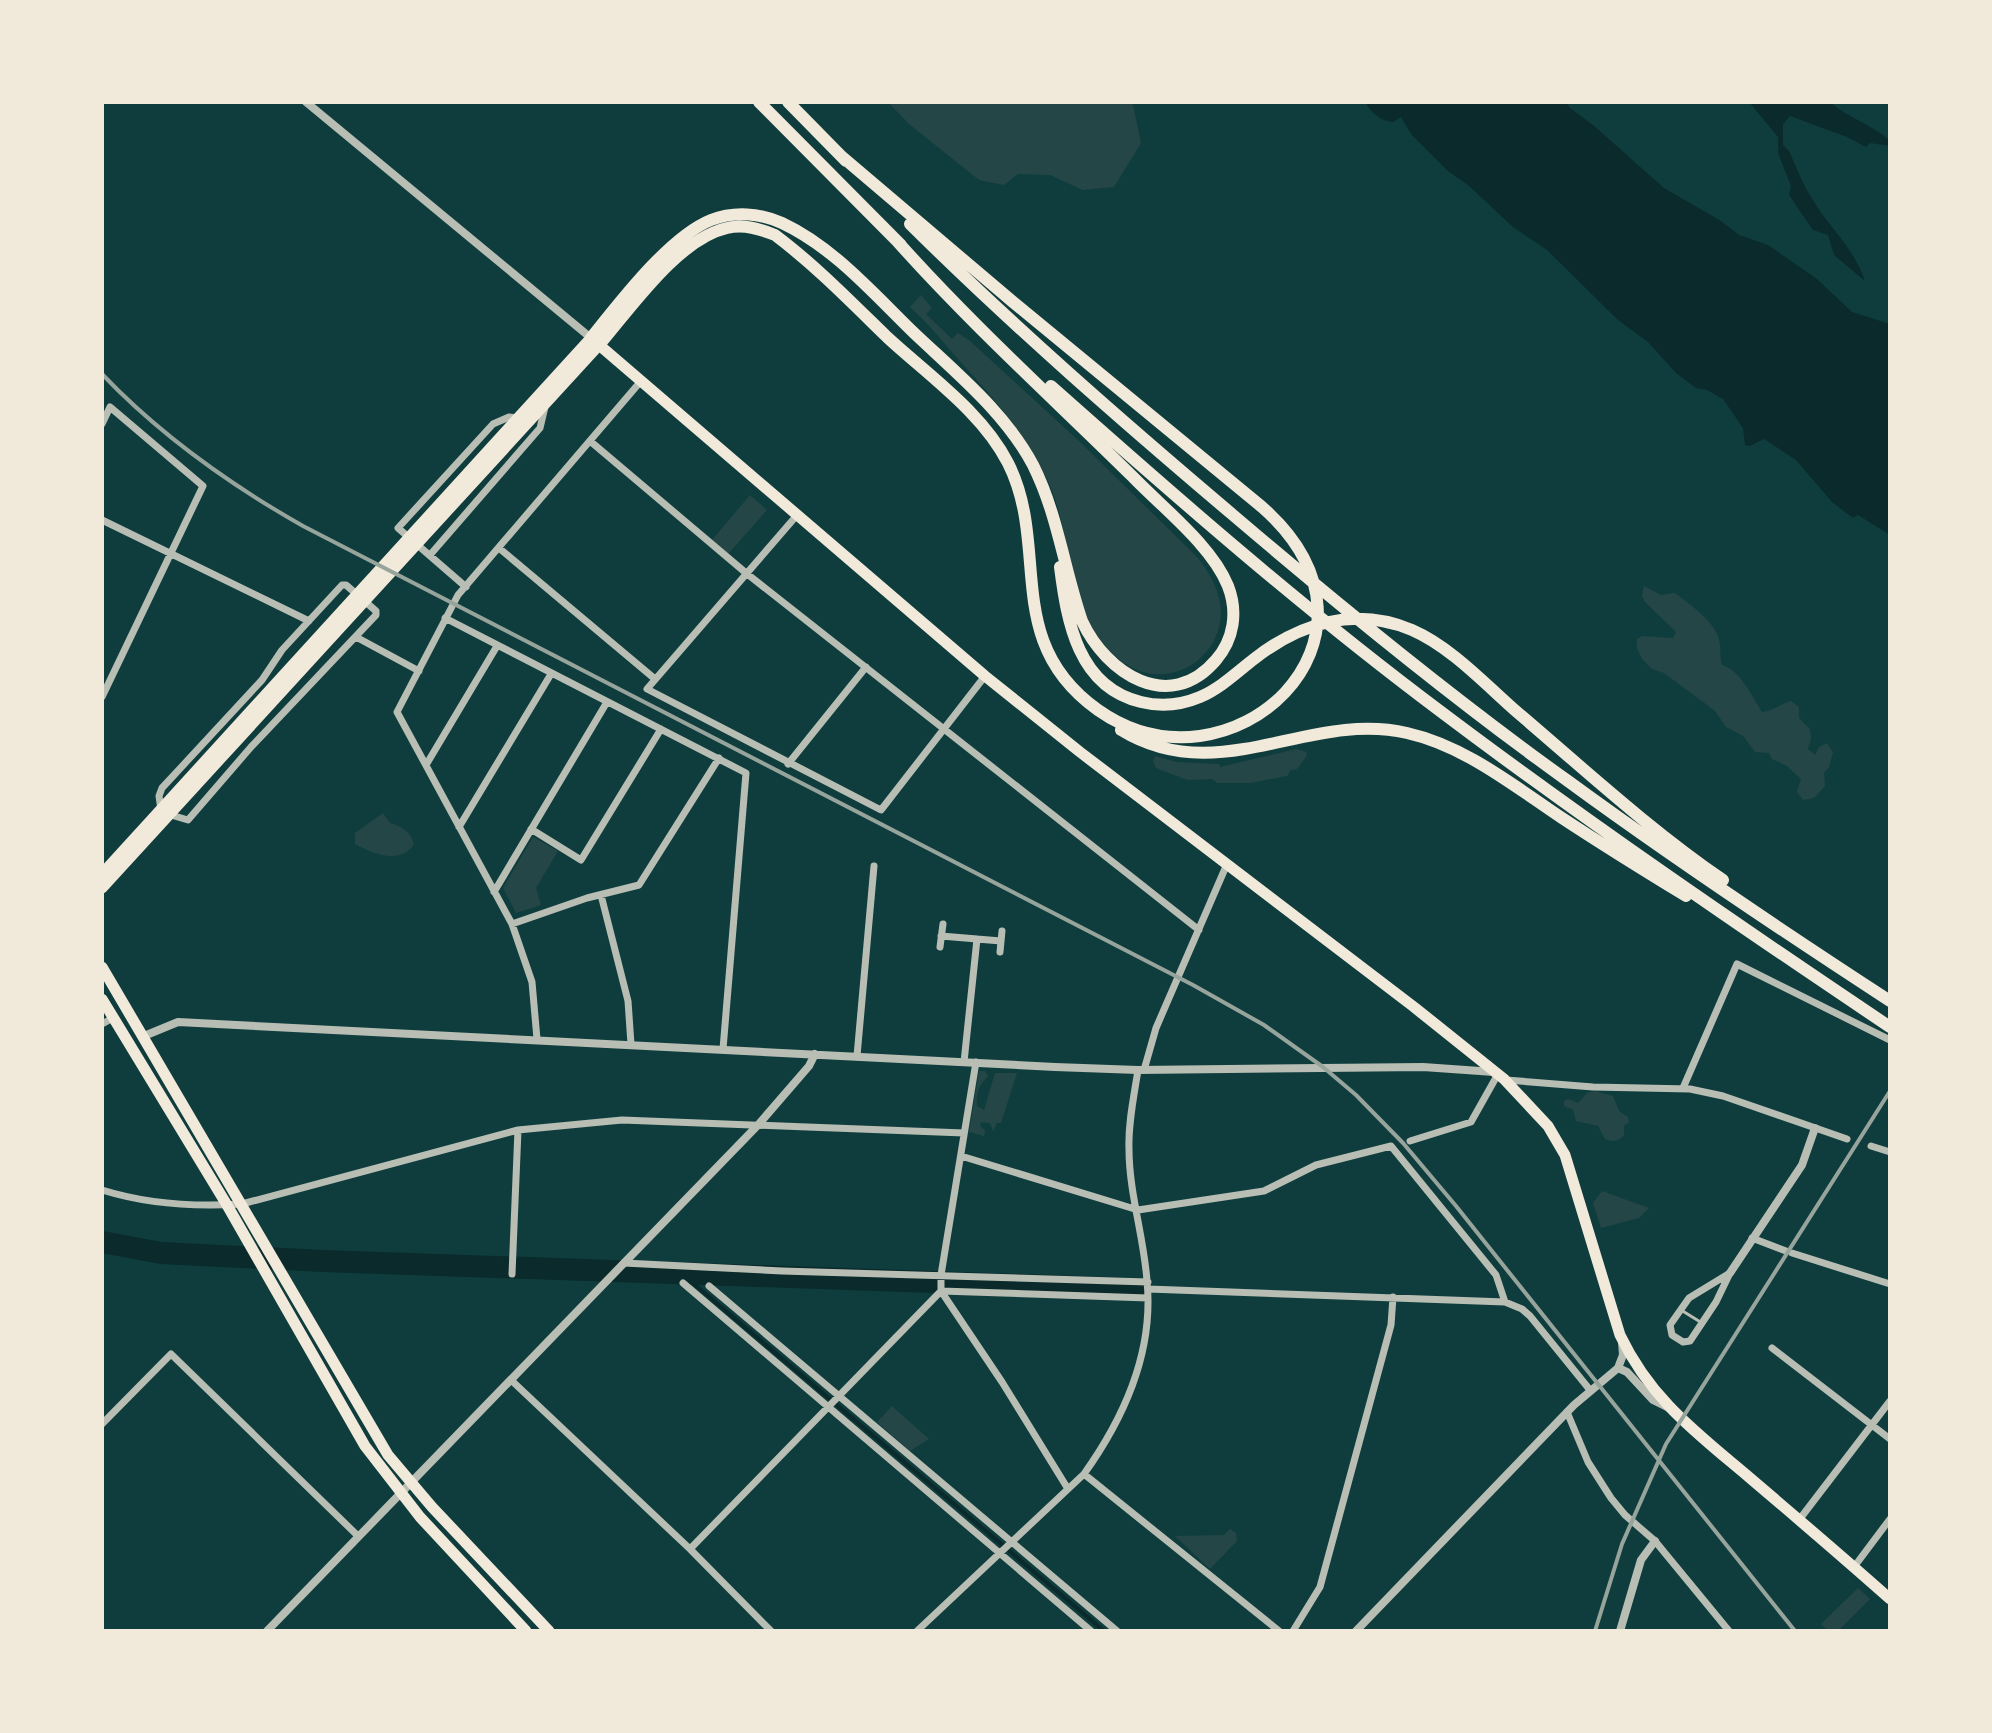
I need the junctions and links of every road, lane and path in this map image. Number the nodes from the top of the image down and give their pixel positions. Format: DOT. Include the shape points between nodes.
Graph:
graph roads {
  1 [pos="306,102"];
  2 [pos="759,102"];
  3 [pos="788,102"];
  4 [pos="840,155"];
  5 [pos="897,241"];
  6 [pos="595,341"];
  7 [pos="641,381"];
  8 [pos="545,406"];
  9 [pos="520,418"];
  10 [pos="102,424"];
  11 [pos="590,441"];
  12 [pos="473,476"];
  13 [pos="1050,505"];
  14 [pos="798,514"];
  15 [pos="102,520"];
  16 [pos="499,548"];
  17 [pos="172,554"];
  18 [pos="430,555"];
  19 [pos="746,573"];
  20 [pos="466,587"];
  21 [pos="445,618"];
  22 [pos="309,621"];
  23 [pos="356,637"];
  24 [pos="497,646"];
  25 [pos="866,667"];
  26 [pos="419,671"];
  27 [pos="551,674"];
  28 [pos="985,676"];
  29 [pos="655,679"];
  30 [pos="1079,694"];
  31 [pos="102,697"];
  32 [pos="607,702"];
  33 [pos="661,729"];
  34 [pos="944,729"];
  35 [pos="719,758"];
  36 [pos="788,764"];
  37 [pos="426,765"];
  38 [pos="166,813"];
  39 [pos="459,827"];
  40 [pos="531,829"];
  41 [pos="1227,864"];
  42 [pos="874,866"];
  43 [pos="102,874"];
  44 [pos="102,888"];
  45 [pos="494,892"];
  46 [pos="601,895"];
  47 [pos="512,924"];
  48 [pos="943,924"];
  49 [pos="1199,930"];
  50 [pos="1002,931"];
  51 [pos="941,936"];
  52 [pos="977,939"];
  53 [pos="1001,941"];
  54 [pos="940,947"];
  55 [pos="1000,952"];
  56 [pos="1798,965"];
  57 [pos="102,967"];
  58 [pos="102,999"];
  59 [pos="1890,1001"];
  60 [pos="107,1021"];
  61 [pos="1890,1027"];
  62 [pos="144,1036"];
  63 [pos="537,1039"];
  64 [pos="1890,1040"];
  65 [pos="631,1044"];
  66 [pos="723,1049"];
  67 [pos="815,1054"];
  68 [pos="857,1056"];
  69 [pos="964,1062"];
  70 [pos="976,1062"];
  71 [pos="1141,1070"];
  72 [pos="1499,1075"];
  73 [pos="1683,1088"];
  74 [pos="758,1125"];
  75 [pos="1815,1128"];
  76 [pos="518,1130"];
  77 [pos="964,1133"];
  78 [pos="1847,1139"];
  79 [pos="1410,1141"];
  80 [pos="1871,1146"];
  81 [pos="1890,1152"];
  82 [pos="961,1156"];
  83 [pos="102,1190"];
  84 [pos="242,1204"];
  85 [pos="227,1205"];
  86 [pos="1138,1210"];
  87 [pos="1752,1238"];
  88 [pos="623,1264"];
  89 [pos="1730,1273"];
  90 [pos="512,1274"];
  91 [pos="683,1283"];
  92 [pos="941,1283"];
  93 [pos="1890,1284"];
  94 [pos="709,1286"];
  95 [pos="1704,1289"];
  96 [pos="1148,1290"];
  97 [pos="1393,1297"];
  98 [pos="1505,1302"];
  99 [pos="1716,1302"];
  100 [pos="1680,1309"];
  101 [pos="1702,1323"];
  102 [pos="1622,1341"];
  103 [pos="1772,1348"];
  104 [pos="1618,1368"];
  105 [pos="511,1380"];
  106 [pos="1590,1390"];
  107 [pos="839,1398"];
  108 [pos="1890,1401"];
  109 [pos="830,1407"];
  110 [pos="1670,1409"];
  111 [pos="1567,1412"];
  112 [pos="102,1424"];
  113 [pos="1872,1425"];
  114 [pos="1890,1439"];
  115 [pos="1084,1474"];
  116 [pos="410,1483"];
  117 [pos="1068,1489"];
  118 [pos="400,1493"];
  119 [pos="1890,1519"];
  120 [pos="1799,1520"];
  121 [pos="358,1536"];
  122 [pos="1655,1541"];
  123 [pos="1006,1548"];
  124 [pos="690,1549"];
  125 [pos="1854,1567"];
  126 [pos="1890,1599"];
  127 [pos="523,1630"];
  128 [pos="267,1631"];
  129 [pos="549,1631"];
  130 [pos="771,1631"];
  131 [pos="917,1631"];
  132 [pos="1091,1631"];
  133 [pos="1117,1631"];
  134 [pos="1279,1631"];
  135 [pos="1293,1631"];
  136 [pos="1356,1631"];
  137 [pos="1620,1631"];
  138 [pos="1729,1631"];
  1 -- 6 [label="street"];
  2 -- 5 [label="highway"];
  3 -- 4 [label="highway"];
  4 -- 30 [label="highway" via="1280,524 1312,573 1318,619 1305,667 1271,707 1240,725 1172,736 1139,730 1110,718"];
  4 -- 59 [label="highway" via="1068,373 1290,564 1497,729 1685,865"];
  5 -- 13 [label="highway" via="1216,565 1229,588 1233,626 1223,651 1205,670 1168,684 1142,682 1119,671 1099,650 1082,621"];
  5 -- 56 [label="highway" via="1155,478 1439,711"];
  6 -- 7 [label="main road"];
  6 -- 8 [label="main road"];
  6 -- 9 [label="main road"];
  6 -- 13 [label="highway" via="644,275 692,230 732,214 780,222 839,261 996,414 1027,456"];
  6 -- 30 [label="highway" via="703,238 742,226 775,235 967,410 998,447 1020,500 1041,634 1057,667"];
  7 -- 11 [label="street"];
  7 -- 14 [label="main road"];
  8 -- 12 [label="main road"];
  8 -- 18 [label="street" via="540,428"];
  9 -- 12 [label="main road"];
  9 -- 18 [label="street" via="493,424 398,528"];
  10 -- 17 [label="street" via="110,407 203,486"];
  11 -- 16 [label="street"];
  11 -- 19 [label="street"];
  12 -- 38 [label="main road"];
  13 -- 59 [label="highway" via="1067,615 1084,660 1111,689 1133,700 1180,704 1203,696 1306,627 1363,618 1410,629 1451,656 1705,868"];
  14 -- 19 [label="street"];
  14 -- 28 [label="main road"];
  15 -- 17 [label="street"];
  16 -- 20 [label="street"];
  16 -- 29 [label="street"];
  17 -- 22 [label="street"];
  17 -- 31 [label="street"];
  18 -- 20 [label="street"];
  19 -- 25 [label="street"];
  19 -- 29 [label="street"];
  20 -- 21 [label="street"];
  21 -- 24 [label="street"];
  21 -- 26 [label="street"];
  22 -- 23 [label="street" via="346,585 376,611"];
  22 -- 38 [label="street" via="162,788 159,796"];
  23 -- 26 [label="street"];
  23 -- 38 [label="street" via="188,820"];
  24 -- 27 [label="street"];
  24 -- 37 [label="street"];
  25 -- 34 [label="street"];
  25 -- 36 [label="street"];
  26 -- 37 [label="street" via="397,712"];
  27 -- 32 [label="street"];
  27 -- 39 [label="street"];
  28 -- 34 [label="street"];
  28 -- 41 [label="main road"];
  29 -- 36 [label="street" via="647,689"];
  30 -- 56 [label="highway" via="1110,723 1141,741 1207,754 1348,729 1428,739 1484,767"];
  32 -- 33 [label="street"];
  32 -- 40 [label="street"];
  33 -- 35 [label="street"];
  33 -- 40 [label="street" via="581,860"];
  34 -- 36 [label="street" via="881,810"];
  34 -- 49 [label="street"];
  35 -- 46 [label="street" via="645,879"];
  35 -- 66 [label="street" via="746,773"];
  37 -- 39 [label="street"];
  38 -- 43 [label="main road"];
  38 -- 44 [label="main road"];
  39 -- 45 [label="street"];
  40 -- 45 [label="street"];
  41 -- 49 [label="street"];
  41 -- 72 [label="main road"];
  42 -- 68 [label="street"];
  45 -- 47 [label="street"];
  46 -- 47 [label="street"];
  46 -- 65 [label="street" via="628,1001"];
  47 -- 63 [label="street" via="532,982"];
  48 -- 51 [label="street"];
  49 -- 71 [label="street"];
  50 -- 53 [label="street"];
  51 -- 52 [label="street"];
  51 -- 54 [label="street"];
  52 -- 53 [label="street"];
  52 -- 69 [label="street"];
  53 -- 55 [label="street"];
  56 -- 61 [label="highway"];
  57 -- 62 [label="main road"];
  58 -- 60 [label="main road"];
  60 -- 85 [label="main road"];
  62 -- 63 [label="street" via="178,1022"];
  62 -- 84 [label="main road"];
  63 -- 65 [label="street"];
  64 -- 73 [label="street" via="1737,964"];
  65 -- 66 [label="street"];
  66 -- 67 [label="street"];
  67 -- 68 [label="street"];
  67 -- 74 [label="street"];
  68 -- 69 [label="street"];
  69 -- 70 [label="street"];
  70 -- 71 [label="street"];
  70 -- 77 [label="street"];
  71 -- 72 [label="street" via="1423,1067"];
  71 -- 86 [label="street" via="1129,1147"];
  72 -- 73 [label="street" via="1593,1087"];
  72 -- 79 [label="street" via="1471,1122"];
  72 -- 102 [label="main road" via="1548,1126 1565,1155"];
  73 -- 75 [label="street"];
  74 -- 76 [label="street" via="622,1120"];
  74 -- 77 [label="street"];
  74 -- 88 [label="street"];
  75 -- 78 [label="street"];
  75 -- 87 [label="street" via="1802,1165"];
  76 -- 84 [label="street"];
  76 -- 90 [label="street"];
  77 -- 82 [label="street"];
  80 -- 81 [label="street"];
  82 -- 86 [label="street"];
  82 -- 92 [label="street"];
  83 -- 85 [label="street" via="128,1198"];
  84 -- 85 [label="street"];
  84 -- 116 [label="main road" via="379,1440"];
  85 -- 118 [label="main road" via="365,1446"];
  86 -- 96 [label="street"];
  86 -- 98 [label="street" via="1264,1191 1316,1165 1391,1146 1496,1275"];
  87 -- 89 [label="street"];
  87 -- 93 [label="street"];
  88 -- 92 [label="street"];
  88 -- 105 [label="street"];
  89 -- 95 [label="street"];
  89 -- 99 [label="street"];
  91 -- 109 [label="street"];
  92 -- 96 [label="street"];
  92 -- 96 [label="street"];
  92 -- 107 [label="street"];
  92 -- 117 [label="street"];
  94 -- 107 [label="street"];
  95 -- 99 [label="street"];
  95 -- 100 [label="street"];
  96 -- 97 [label="street"];
  96 -- 115 [label="street" via="1142,1347 1129,1396"];
  97 -- 98 [label="street"];
  97 -- 135 [label="street" via="1391,1325 1320,1587"];
  98 -- 106 [label="street" via="1530,1316"];
  99 -- 101 [label="street"];
  100 -- 101 [label="lane"];
  100 -- 101 [label="street" via="1670,1331 1683,1342 1690,1341"];
  102 -- 104 [label="street"];
  102 -- 110 [label="main road"];
  103 -- 113 [label="street"];
  104 -- 106 [label="street"];
  104 -- 110 [label="street"];
  105 -- 116 [label="street"];
  105 -- 124 [label="street"];
  106 -- 111 [label="street"];
  107 -- 109 [label="street"];
  107 -- 123 [label="street"];
  108 -- 113 [label="street"];
  109 -- 123 [label="street"];
  109 -- 124 [label="street"];
  110 -- 120 [label="main road"];
  111 -- 122 [label="street" via="1588,1462 1611,1498"];
  111 -- 136 [label="street"];
  112 -- 121 [label="street" via="171,1354"];
  113 -- 114 [label="street"];
  113 -- 120 [label="street"];
  115 -- 117 [label="street"];
  115 -- 134 [label="street"];
  116 -- 118 [label="street"];
  116 -- 129 [label="main road"];
  117 -- 123 [label="street"];
  118 -- 121 [label="street"];
  118 -- 127 [label="main road"];
  119 -- 125 [label="street"];
  120 -- 125 [label="main road"];
  121 -- 128 [label="street"];
  122 -- 137 [label="street" via="1641,1560"];
  122 -- 138 [label="street"];
  123 -- 131 [label="street"];
  123 -- 132 [label="street"];
  123 -- 133 [label="street"];
  124 -- 130 [label="street"];
  125 -- 126 [label="main road"];
}
